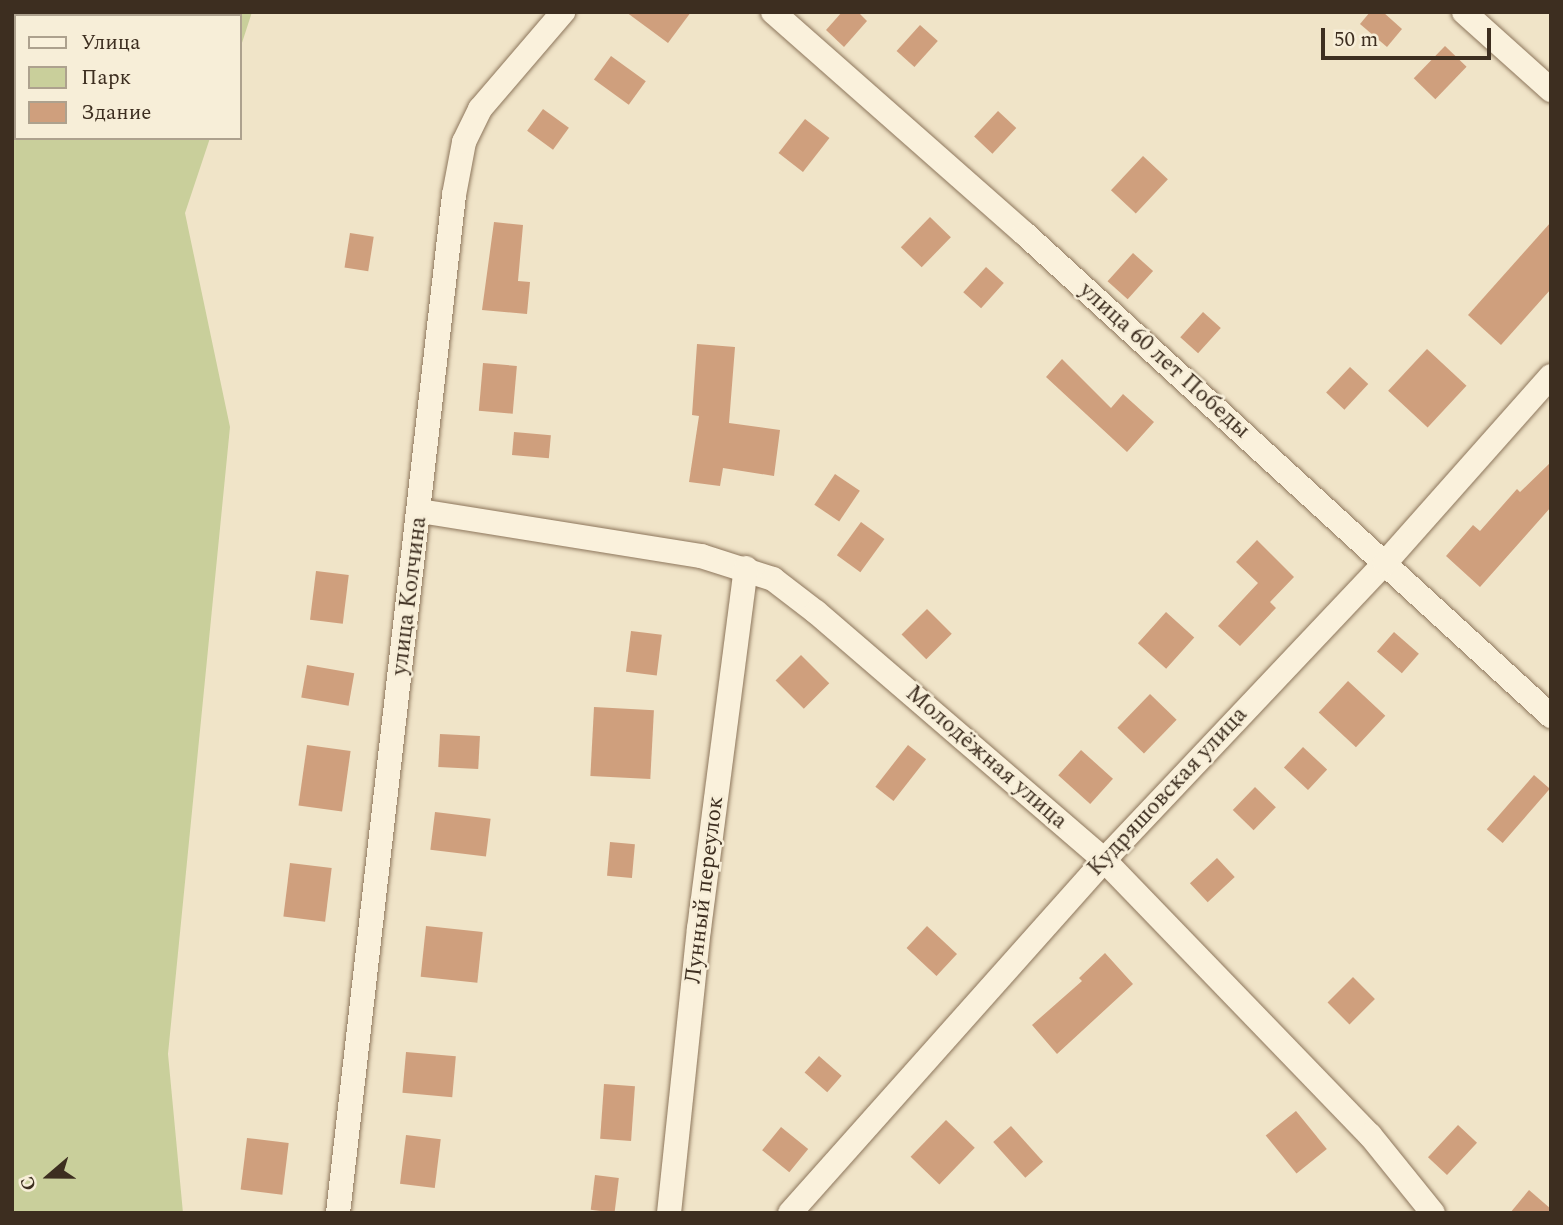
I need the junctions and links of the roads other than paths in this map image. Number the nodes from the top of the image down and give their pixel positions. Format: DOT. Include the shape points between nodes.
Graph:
graph roads {
  1 [pos="563,12"];
  2 [pos="774,12"];
  3 [pos="1464,12"];
  4 [pos="1551,90"];
  5 [pos="1551,376"];
  6 [pos="420,511"];
  7 [pos="1385,563"];
  8 [pos="746,568"];
  9 [pos="1551,716"];
  10 [pos="1104,860"];
  11 [pos="338,1213"];
  12 [pos="670,1213"];
  13 [pos="790,1213"];
  14 [pos="1433,1213"];
  1 -- 6 [label="street, улица Колчина" via="481,110 464,142 454,195"];
  2 -- 7 [label="street, улица 60 лет Победы"];
  3 -- 4 [label="street"];
  5 -- 7 [label="street, Кудряшовская улица"];
  6 -- 8 [label="street, Молодёжная улица" via="701,556"];
  6 -- 11 [label="street, улица Колчина"];
  7 -- 9 [label="street, улица 60 лет Победы"];
  7 -- 10 [label="street, Кудряшовская улица"];
  8 -- 10 [label="street, Молодёжная улица" via="773,579 816,612"];
  8 -- 12 [label="street, Лунный переулок" via="699,929"];
  10 -- 13 [label="street, Кудряшовская улица"];
  10 -- 14 [label="street, Молодёжная улица" via="1370,1135"];
}
